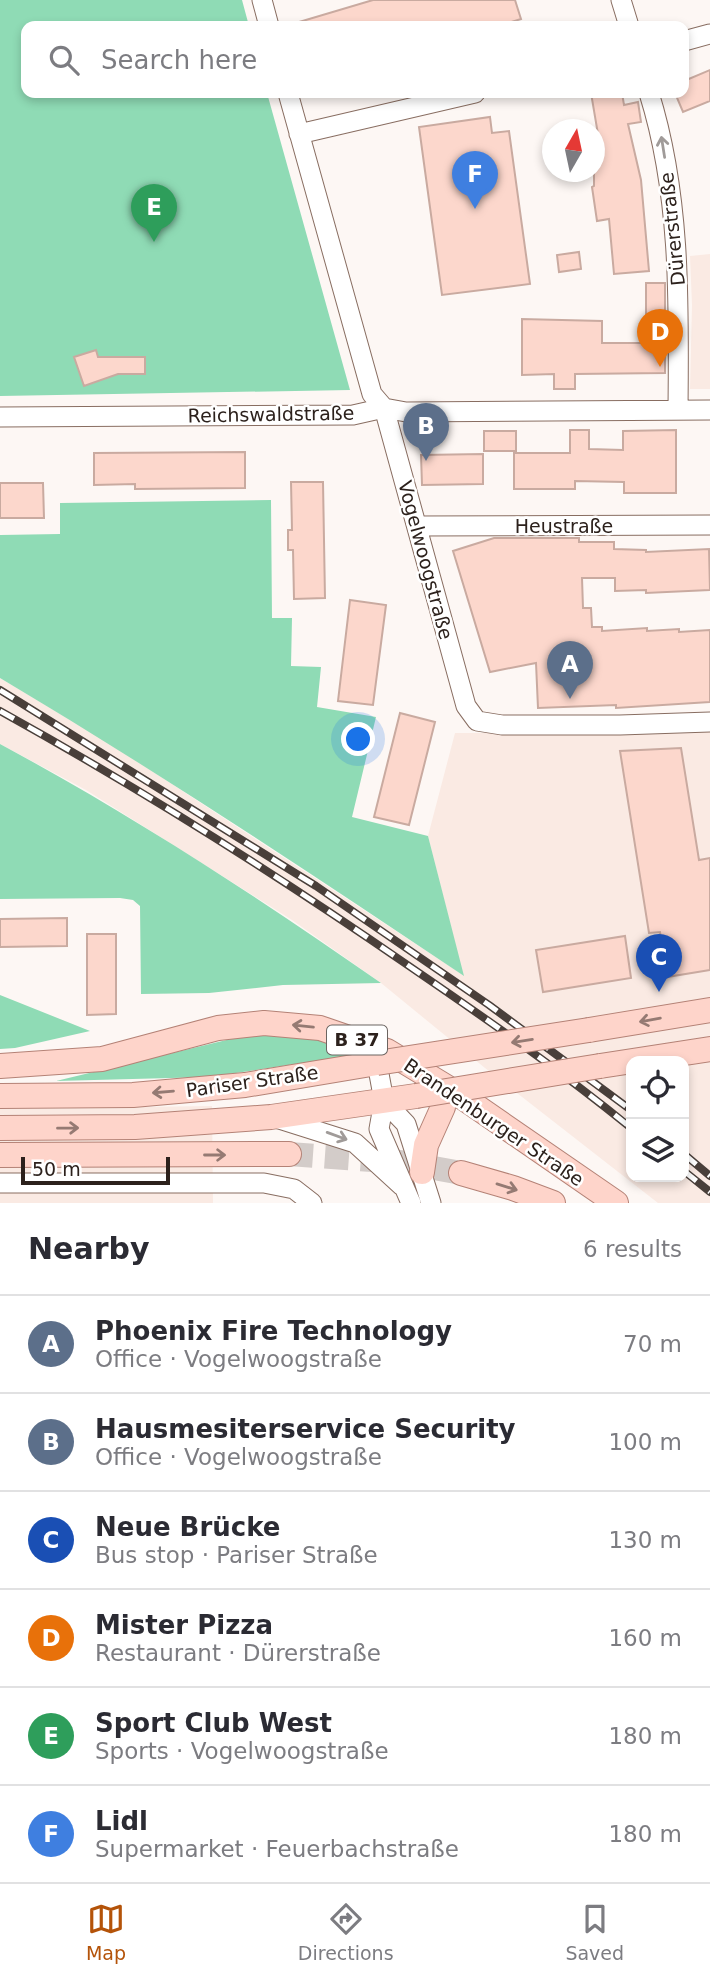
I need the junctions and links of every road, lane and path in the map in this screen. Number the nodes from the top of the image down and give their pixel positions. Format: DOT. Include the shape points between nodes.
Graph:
graph roads {
  1 [pos="261,0"];
  2 [pos="621,0"];
  3 [pos="267,21"];
  4 [pos="627,21"];
  5 [pos="710,34"];
  6 [pos="689,40"];
  7 [pos="289,98"];
  8 [pos="454,98"];
  9 [pos="651,98"];
  10 [pos="299,134"];
  11 [pos="384,408"];
  12 [pos="678,410"];
  13 [pos="710,410"];
  14 [pos="0,417"];
  15 [pos="710,525"];
  16 [pos="417,526"];
  17 [pos="710,722"];
  18 [pos="710,1010"];
  19 [pos="710,1049"];
  20 [pos="377,1063"];
  21 [pos="0,1066"];
  22 [pos="469,1087"];
  23 [pos="0,1096"];
  24 [pos="384,1101"];
  25 [pos="271,1117"];
  26 [pos="0,1128"];
  27 [pos="289,1154"];
  28 [pos="0,1155"];
  29 [pos="461,1173"];
  30 [pos="0,1183"];
  31 [pos="412,1187"];
  32 [pos="312,1203"];
  33 [pos="431,1203"];
  34 [pos="553,1203"];
  35 [pos="615,1203"];
  1 -- 3 [label="street"];
  2 -- 4 [label="street"];
  5 -- 6 [label="street"];
  7 -- 10 [label="street, Vogelwoogstraße"];
  8 -- 10 [label="street"];
  12 -- 9 [label="street, Dürerstraße, one-way" via="679,302 672,204"];
  10 -- 11 [label="street, Vogelwoogstraße" via="372,394"];
  11 -- 12 [label="street, Reichswaldstraße" via="406,412"];
  11 -- 14 [label="street, Reichswaldstraße" via="353,415"];
  11 -- 16 [label="street, Vogelwoogstraße"];
  12 -- 13 [label="street, Reichswaldstraße"];
  15 -- 16 [label="street, Heustraße"];
  16 -- 17 [label="street, Vogelwoogstraße" via="466,706 477,721 502,725"];
  18 -- 20 [label="main road, Pariser Straße, one-way, bridge"];
  19 -- 22 [label="main road, Pariser Straße, bridge"];
  20 -- 23 [label="main road, Pariser Straße, one-way" via="146,1094"];
  20 -- 24 [label="street"];
  35 -- 21 [label="main road, Brandenburger Straße / B 37, one-way" via="458,1094 387,1051 320,1028 264,1023 218,1028 102,1059"];
  22 -- 24 [label="main road, Pariser Straße, bridge"];
  22 -- 31 [label="main road" via="443,1107"];
  24 -- 25 [label="main road, Pariser Straße"];
  24 -- 31 [label="street" via="379,1129"];
  26 -- 25 [label="main road, Pariser Straße, one-way" via="135,1127"];
  25 -- 31 [label="street, one-way" via="355,1143"];
  28 -- 27 [label="main road, one-way"];
  29 -- 34 [label="main road, Brandenburger Straße, one-way"];
  30 -- 32 [label="street" via="264,1183 294,1189"];
  31 -- 33 [label="street"];
}
